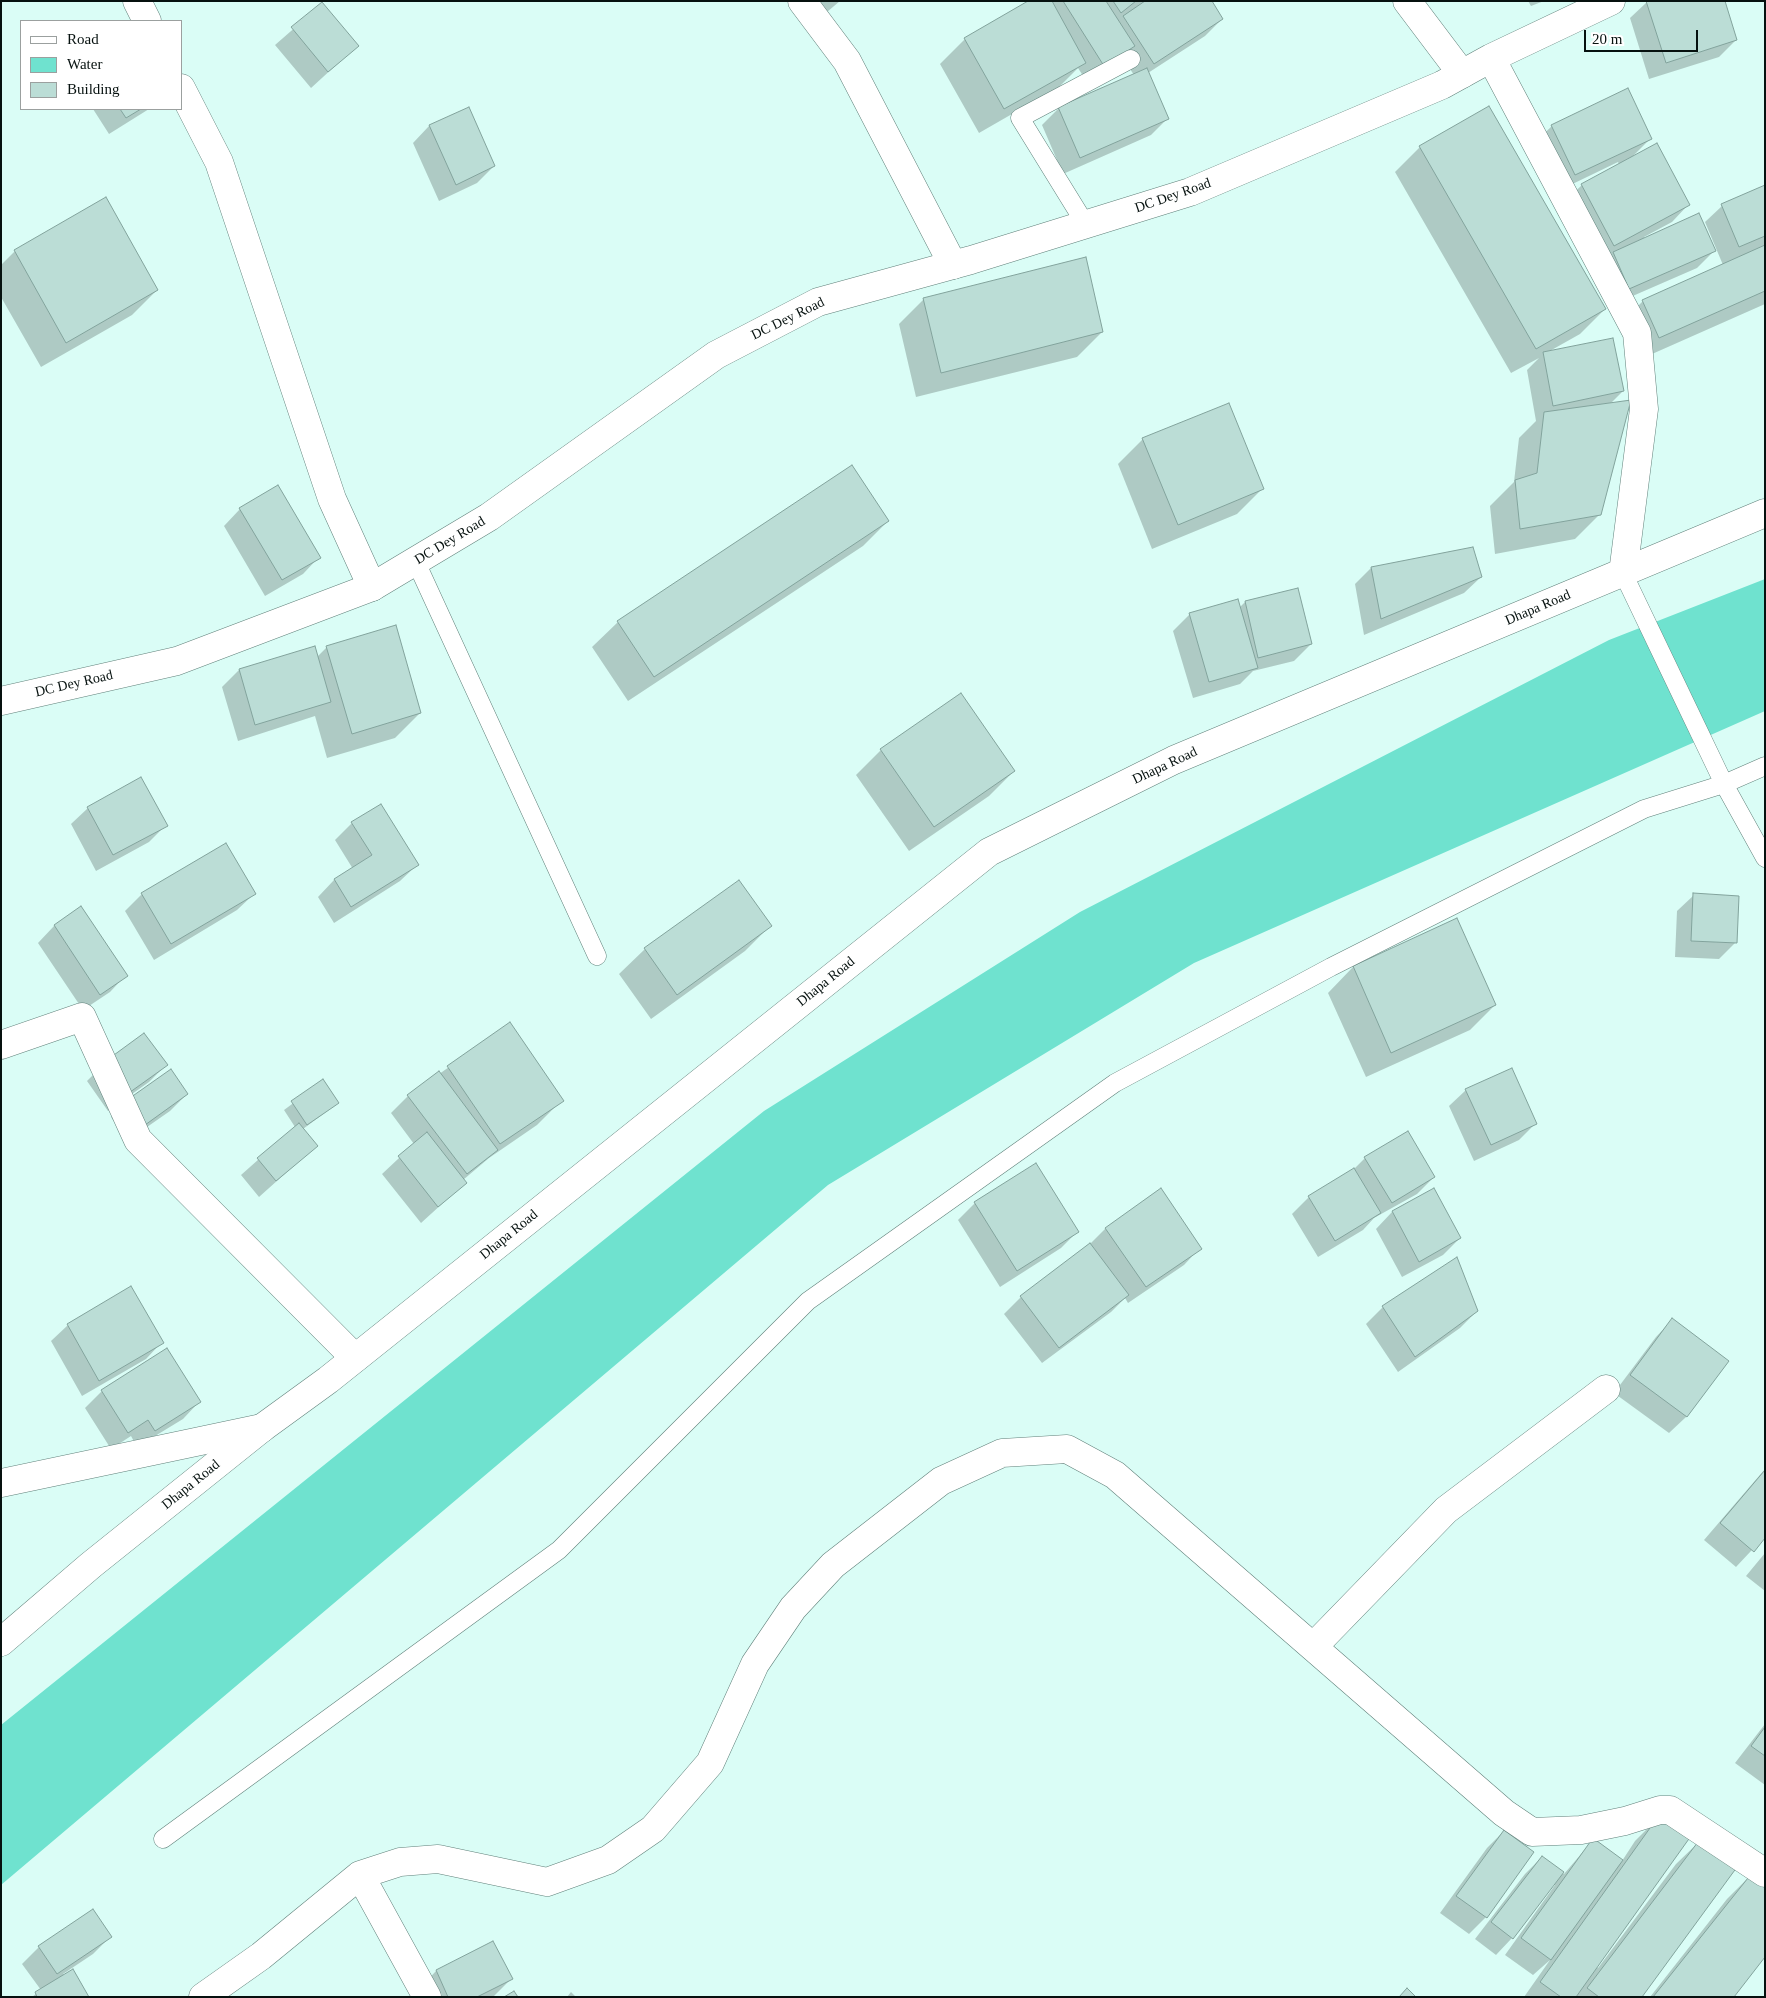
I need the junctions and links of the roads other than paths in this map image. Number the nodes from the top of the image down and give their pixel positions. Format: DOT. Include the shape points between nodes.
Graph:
graph roads {
  1 [pos="137,1"];
  2 [pos="802,1"];
  3 [pos="1407,1"];
  4 [pos="1611,1"];
  5 [pos="146,20"];
  6 [pos="1490,58"];
  7 [pos="1132,59"];
  8 [pos="1462,74"];
  9 [pos="182,90"];
  10 [pos="1086,225"];
  11 [pos="953,266"];
  12 [pos="1765,513"];
  13 [pos="416,562"];
  14 [pos="1623,573"];
  15 [pos="372,587"];
  16 [pos="1,701"];
  17 [pos="1765,766"];
  18 [pos="1724,784"];
  19 [pos="1765,858"];
  20 [pos="597,956"];
  21 [pos="1,1045"];
  22 [pos="355,1358"];
  23 [pos="1606,1389"];
  24 [pos="262,1428"];
  25 [pos="1,1483"];
  26 [pos="1,1642"];
  27 [pos="1313,1647"];
  28 [pos="163,1839"];
  29 [pos="1765,1873"];
  30 [pos="360,1875"];
  31 [pos="203,1997"];
  32 [pos="426,1997"];
  1 -- 5 [label="street"];
  2 -- 11 [label="street" via="847,61"];
  3 -- 8 [label="street"];
  4 -- 6 [label="street, DC Dey Road"];
  6 -- 8 [label="street, DC Dey Road"];
  6 -- 14 [label="street" via="1637,333 1644,410"];
  7 -- 10 [label="lane" via="1020,118"];
  8 -- 10 [label="street, DC Dey Road" via="1190,192"];
  9 -- 15 [label="street" via="219,162 332,500"];
  10 -- 11 [label="street, DC Dey Road"];
  11 -- 13 [label="street, DC Dey Road" via="818,302 716,355 489,517"];
  12 -- 14 [label="street, Dhapa Road"];
  13 -- 15 [label="street, DC Dey Road"];
  13 -- 20 [label="lane"];
  14 -- 18 [label="lane"];
  14 -- 22 [label="street, Dhapa Road" via="1174,760 989,852"];
  15 -- 16 [label="street, DC Dey Road" via="177,661"];
  17 -- 18 [label="lane"];
  18 -- 19 [label="lane"];
  18 -- 28 [label="lane" via="1644,809 1331,966 1114,1083 808,1301 559,1550"];
  21 -- 22 [label="street" via="82,1017 138,1140"];
  22 -- 24 [label="street, Dhapa Road"];
  23 -- 27 [label="street" via="1446,1510"];
  24 -- 25 [label="street"];
  24 -- 26 [label="street, Dhapa Road"];
  27 -- 29 [label="street" via="1504,1813 1532,1832 1581,1830 1670,1810"];
  27 -- 30 [label="street" via="1115,1475 1067,1449 1002,1453 941,1481 833,1565 793,1608 755,1664 710,1763 653,1829 608,1860 547,1882 438,1859 400,1862"];
  30 -- 31 [label="street" via="261,1956"];
  30 -- 32 [label="street"];
}
